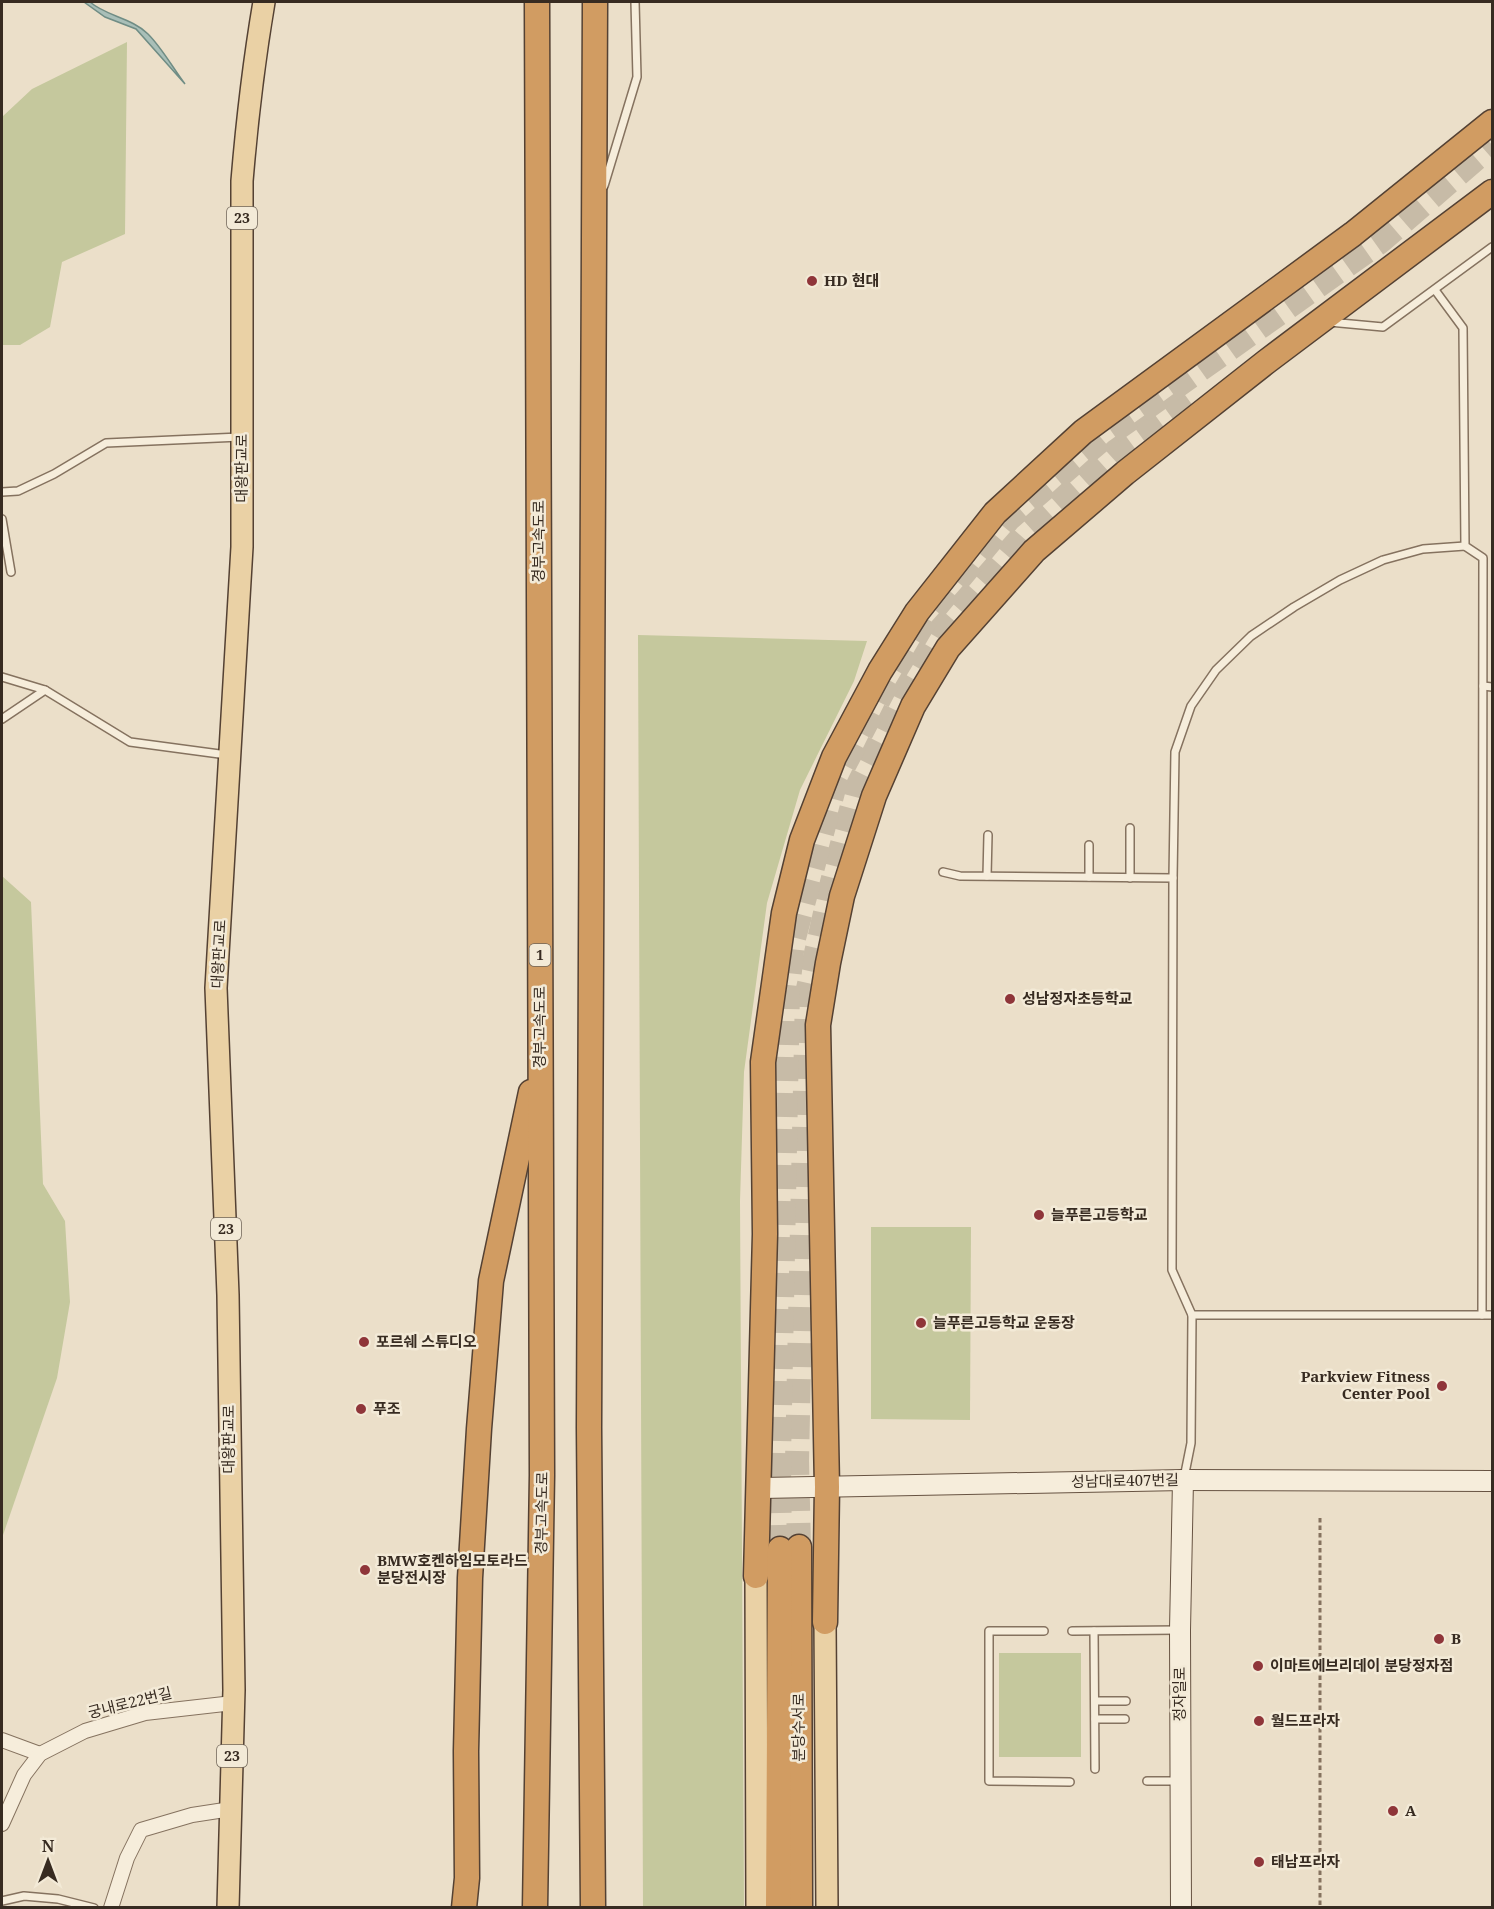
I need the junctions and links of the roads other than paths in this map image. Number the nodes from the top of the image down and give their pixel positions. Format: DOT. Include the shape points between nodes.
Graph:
graph roads {
  1 [pos="264,2"];
  2 [pos="537,2"];
  3 [pos="595,2"];
  4 [pos="635,2"];
  5 [pos="1492,122"];
  6 [pos="1492,192"];
  7 [pos="594,217"];
  8 [pos="1492,248"];
  9 [pos="1435,290"];
  10 [pos="1321,322"];
  11 [pos="242,436"];
  12 [pos="2,492"];
  13 [pos="2,519"];
  14 [pos="1464,546"];
  15 [pos="11,572"];
  16 [pos="2,677"];
  17 [pos="1483,686"];
  18 [pos="1492,687"];
  19 [pos="45,690"];
  20 [pos="2,719"];
  21 [pos="230,755"];
  22 [pos="1130,828"];
  23 [pos="988,836"];
  24 [pos="1089,845"];
  25 [pos="943,872"];
  26 [pos="987,876"];
  27 [pos="1089,877"];
  28 [pos="1130,878"];
  29 [pos="1173,878"];
  30 [pos="540,1046"];
  31 [pos="1192,1315"];
  32 [pos="1482,1315"];
  33 [pos="1492,1315"];
  34 [pos="1183,1480"];
  35 [pos="1492,1481"];
  36 [pos="827,1487"];
  37 [pos="758,1488"];
  38 [pos="756,1576"];
  39 [pos="825,1622"];
  40 [pos="1180,1630"];
  41 [pos="1044,1631"];
  42 [pos="1072,1631"];
  43 [pos="1094,1631"];
  44 [pos="1095,1701"];
  45 [pos="1126,1701"];
  46 [pos="233,1703"];
  47 [pos="1095,1719"];
  48 [pos="1125,1719"];
  49 [pos="2,1740"];
  50 [pos="40,1754"];
  51 [pos="1095,1769"];
  52 [pos="1147,1781"];
  53 [pos="1180,1781"];
  54 [pos="1070,1782"];
  55 [pos="231,1809"];
  56 [pos="2,1824"];
  57 [pos="2,1901"];
  58 [pos="94,1908"];
  59 [pos="111,1908"];
  60 [pos="228,1908"];
  61 [pos="464,1908"];
  62 [pos="536,1908"];
  63 [pos="593,1908"];
  64 [pos="757,1908"];
  65 [pos="778,1908"];
  66 [pos="800,1908"];
  67 [pos="827,1908"];
  68 [pos="1181,1908"];
  1 -- 11 [label="main road, 대왕판교로 / 23" via="243,181"];
  2 -- 30 [label="highway, 경부고속도로 / 1"];
  3 -- 7 [label="highway"];
  4 -- 7 [label="lane" via="637,77"];
  5 -- 37 [label="highway" via="1353,234 1083,432 995,513 917,612 874,681 834,757 802,840 784,913 763,1062 765,1234"];
  6 -- 10 [label="highway"];
  7 -- 63 [label="highway" via="589,1404"];
  8 -- 9 [label="lane"];
  9 -- 10 [label="lane" via="1383,327"];
  9 -- 14 [label="lane" via="1463,328"];
  10 -- 36 [label="highway" via="1125,473 1034,551 948,648 912,706 874,796 842,896 818,1025"];
  11 -- 12 [label="lane" via="106,443 54,474 18,490"];
  11 -- 21 [label="main road, 대왕판교로 / 23" via="242,547"];
  13 -- 15 [label="lane"];
  14 -- 17 [label="lane" via="1483,558"];
  14 -- 29 [label="lane" via="1423,549 1383,560 1340,580 1251,636 1216,670 1191,706 1175,752"];
  16 -- 19 [label="lane"];
  17 -- 18 [label="lane"];
  17 -- 32 [label="lane"];
  19 -- 20 [label="lane"];
  19 -- 21 [label="lane" via="130,742"];
  21 -- 46 [label="main road, 대왕판교로 / 23" via="216,1024 225,1163"];
  22 -- 28 [label="lane"];
  23 -- 26 [label="lane"];
  24 -- 27 [label="lane"];
  25 -- 26 [label="lane"];
  26 -- 27 [label="lane"];
  27 -- 28 [label="lane"];
  28 -- 29 [label="lane"];
  29 -- 31 [label="lane" via="1172,1270"];
  30 -- 61 [label="highway" via="491,1281 470,1578"];
  30 -- 62 [label="highway, 경부고속도로 / 1" via="542,1475"];
  31 -- 32 [label="lane"];
  31 -- 34 [label="lane" via="1191,1443"];
  32 -- 33 [label="lane"];
  34 -- 35 [label="street, 성남대로407번길"];
  34 -- 36 [label="street, 성남대로407번길"];
  34 -- 40 [label="street, 정자일로"];
  36 -- 37 [label="street, 성남대로407번길"];
  36 -- 39 [label="highway"];
  37 -- 38 [label="highway"];
  38 -- 64 [label="main road"];
  39 -- 67 [label="main road"];
  40 -- 43 [label="lane"];
  40 -- 53 [label="street, 정자일로"];
  41 -- 54 [label="lane" via="989,1631 989,1781"];
  42 -- 43 [label="lane"];
  43 -- 44 [label="lane"];
  44 -- 45 [label="lane"];
  44 -- 47 [label="lane"];
  46 -- 50 [label="street, 궁내로22번길" via="145,1713 85,1731"];
  46 -- 55 [label="main road, 대왕판교로 / 23"];
  47 -- 48 [label="lane"];
  47 -- 51 [label="lane"];
  49 -- 50 [label="street"];
  50 -- 56 [label="street, 궁내로22번길" via="24,1775"];
  52 -- 53 [label="lane"];
  53 -- 68 [label="street, 정자일로"];
  55 -- 59 [label="street" via="192,1815 141,1830 127,1858"];
  55 -- 60 [label="main road, 대왕판교로 / 23"];
  57 -- 58 [label="lane" via="24,1896"];
  65 -- 66 [label="highway, 분당수서로" via="790,1548"];
}
